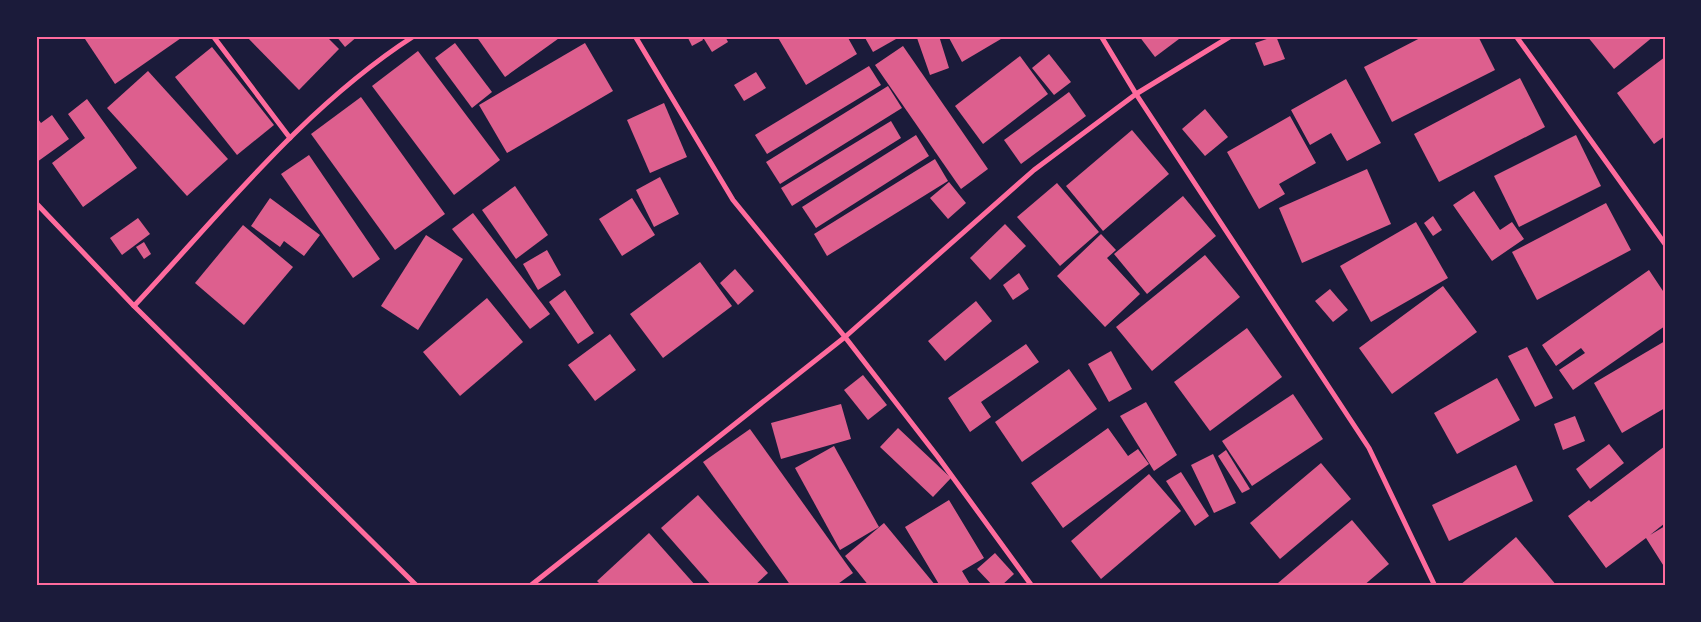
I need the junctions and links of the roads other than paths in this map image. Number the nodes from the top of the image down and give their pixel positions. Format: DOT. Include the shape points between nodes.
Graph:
graph roads {
  1 [pos="212,36"];
  2 [pos="414,36"];
  3 [pos="635,36"];
  4 [pos="1101,36"];
  5 [pos="1232,36"];
  6 [pos="1516,36"];
  7 [pos="1136,94"];
  8 [pos="290,138"];
  9 [pos="36,203"];
  10 [pos="1665,244"];
  11 [pos="134,306"];
  12 [pos="845,337"];
  13 [pos="1031,585"];
  14 [pos="417,586"];
  15 [pos="530,586"];
  16 [pos="1435,586"];
  1 -- 8 [label="street"];
  2 -- 8 [label="street" via="368,67 319,108"];
  3 -- 12 [label="street" via="733,200"];
  4 -- 7 [label="street"];
  5 -- 7 [label="street"];
  6 -- 10 [label="street"];
  7 -- 12 [label="street" via="1034,170"];
  7 -- 16 [label="street" via="1369,448"];
  8 -- 11 [label="street"];
  9 -- 11 [label="street"];
  11 -- 14 [label="street"];
  12 -- 13 [label="street"];
  12 -- 15 [label="street"];
}
